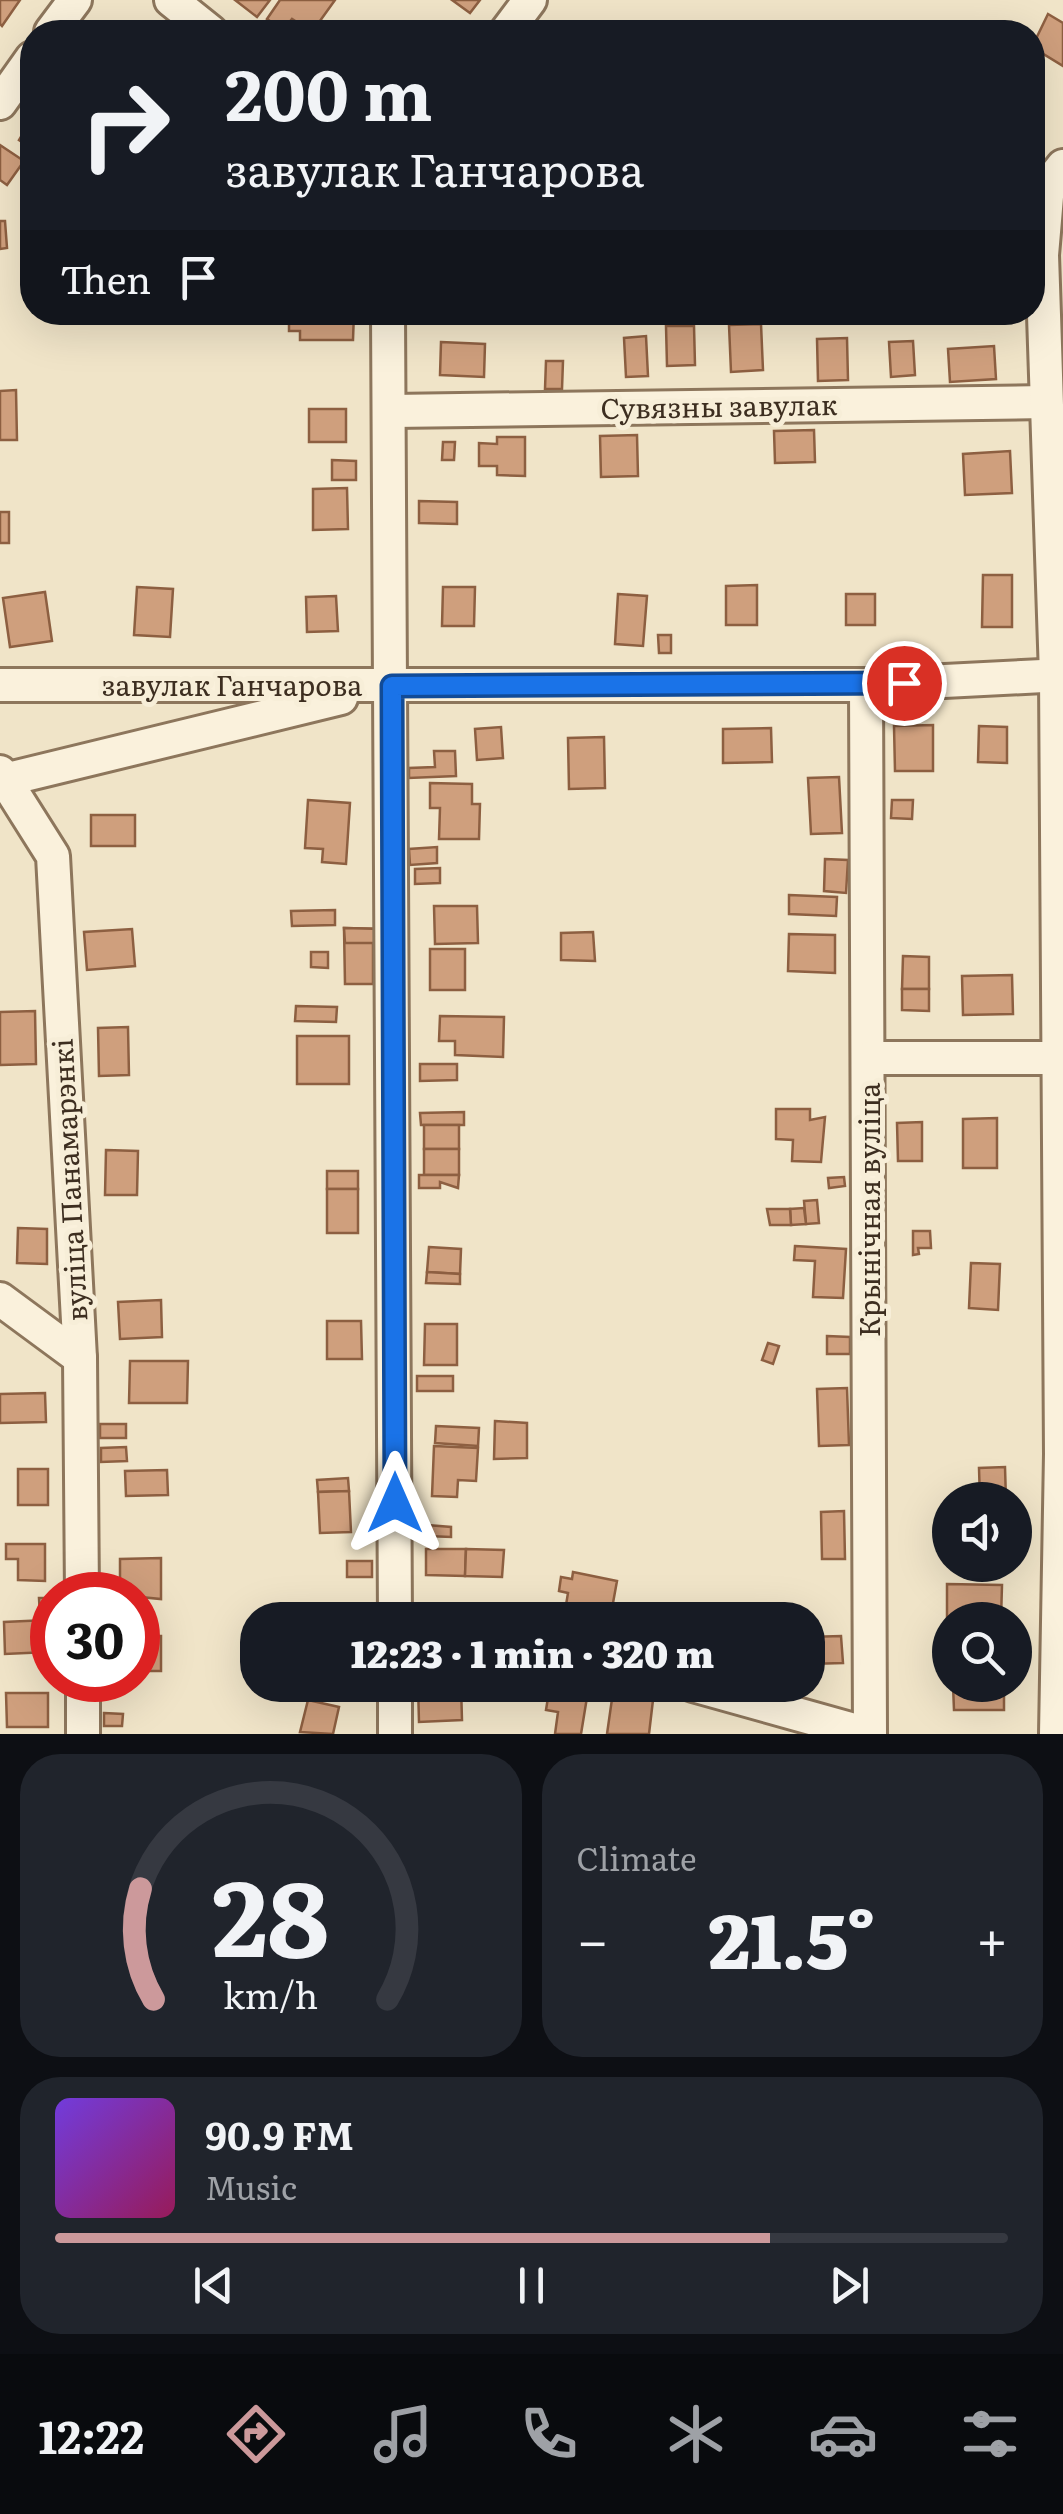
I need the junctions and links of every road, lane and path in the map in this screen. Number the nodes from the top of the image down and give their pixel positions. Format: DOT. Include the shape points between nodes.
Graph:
graph roads {
  1 [pos="171,0"];
  2 [pos="195,20"];
  3 [pos="20,75"];
  4 [pos="0,103"];
  5 [pos="1048,179"];
  6 [pos="1053,255"];
  7 [pos="389,325"];
  8 [pos="1046,402"];
  9 [pos="392,411"];
  10 [pos="1059,675"];
  11 [pos="0,686"];
  12 [pos="392,686"];
  13 [pos="866,686"];
  14 [pos="2,778"];
  15 [pos="870,1058"];
  16 [pos="1060,1058"];
  17 [pos="0,1298"];
  18 [pos="80,1358"];
  19 [pos="1062,1454"];
  20 [pos="82,1572"];
  21 [pos="395,1602"];
  22 [pos="83,1702"];
  23 [pos="395,1702"];
  24 [pos="755,1702"];
  25 [pos="83,1734"];
  26 [pos="395,1734"];
  27 [pos="869,1734"];
  28 [pos="1056,1734"];
  1 -- 2 [label="street"];
  3 -- 4 [label="street"];
  5 -- 6 [label="street"];
  6 -- 8 [label="street"];
  7 -- 9 [label="street"];
  8 -- 9 [label="street, Сувязны завулак"];
  8 -- 10 [label="street"];
  9 -- 12 [label="street"];
  10 -- 13 [label="street, завулак Ганчарова"];
  10 -- 16 [label="street"];
  11 -- 12 [label="street, завулак Ганчарова"];
  12 -- 13 [label="street, завулак Ганчарова"];
  12 -- 14 [label="street"];
  12 -- 21 [label="street"];
  13 -- 15 [label="street, Крынічная вуліца"];
  14 -- 18 [label="street, вуліца Панамарэнкі" via="53,856"];
  15 -- 16 [label="street"];
  15 -- 27 [label="street, Крынічная вуліца"];
  16 -- 19 [label="street"];
  17 -- 18 [label="street"];
  18 -- 20 [label="street, вуліца Панамарэнкі"];
  19 -- 28 [label="street"];
  22 -- 25 [label="street"];
  23 -- 26 [label="street"];
  24 -- 27 [label="street"];
}
